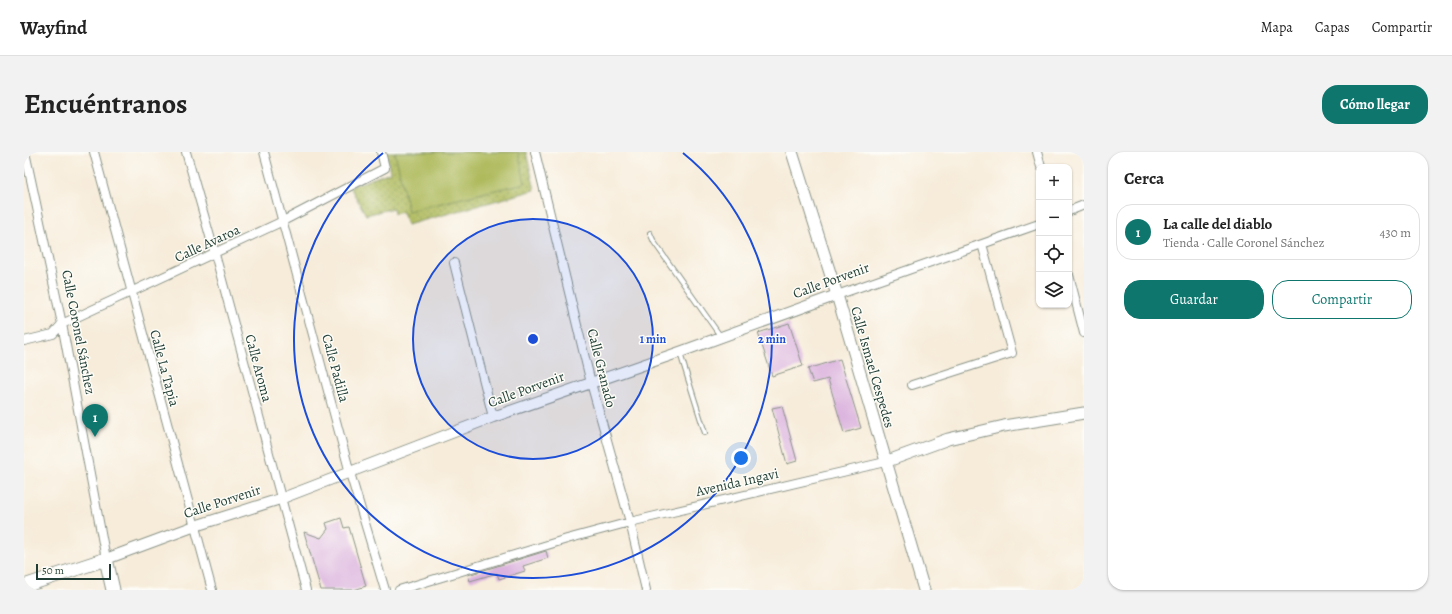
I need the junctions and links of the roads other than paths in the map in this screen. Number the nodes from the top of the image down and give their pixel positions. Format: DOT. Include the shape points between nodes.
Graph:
graph roads {
  1 [pos="25,152"];
  2 [pos="94,152"];
  3 [pos="186,152"];
  4 [pos="264,152"];
  5 [pos="381,152"];
  6 [pos="535,152"];
  7 [pos="792,152"];
  8 [pos="1037,152"];
  9 [pos="1040,164"];
  10 [pos="1084,204"];
  11 [pos="1072,210"];
  12 [pos="283,221"];
  13 [pos="1036,225"];
  14 [pos="650,233"];
  15 [pos="982,244"];
  16 [pos="215,254"];
  17 [pos="454,263"];
  18 [pos="1072,287"];
  19 [pos="131,292"];
  20 [pos="837,295"];
  21 [pos="62,324"];
  22 [pos="1084,333"];
  23 [pos="721,337"];
  24 [pos="24,341"];
  25 [pos="680,352"];
  26 [pos="591,383"];
  27 [pos="912,385"];
  28 [pos="1084,413"];
  29 [pos="493,418"];
  30 [pos="705,433"];
  31 [pos="885,462"];
  32 [pos="350,473"];
  33 [pos="280,499"];
  34 [pos="630,522"];
  35 [pos="195,526"];
  36 [pos="106,559"];
  37 [pos="24,586"];
  38 [pos="113,590"];
  39 [pos="212,590"];
  40 [pos="306,590"];
  41 [pos="385,590"];
  42 [pos="399,590"];
  43 [pos="646,590"];
  44 [pos="924,590"];
  1 -- 21 [label="street, Calle Coronel Sánchez"];
  2 -- 19 [label="street, Calle La Tapia"];
  3 -- 16 [label="street, Calle Aroma"];
  4 -- 12 [label="street, Calle Padilla"];
  5 -- 12 [label="street, Calle Avaroa" via="385,168"];
  6 -- 26 [label="street, Calle Granado"];
  7 -- 20 [label="main road, Calle Ismael Cespedes"];
  8 -- 9 [label="street"];
  10 -- 11 [label="street"];
  12 -- 16 [label="street, Calle Avaroa"];
  12 -- 32 [label="street, Calle Padilla"];
  13 -- 15 [label="street, Calle Porvenir"];
  14 -- 23 [label="lane"];
  15 -- 20 [label="street, Calle Porvenir"];
  15 -- 27 [label="street" via="1012,353"];
  16 -- 19 [label="street, Calle Avaroa"];
  16 -- 33 [label="street, Calle Aroma"];
  17 -- 29 [label="street"];
  18 -- 22 [label="street"];
  19 -- 21 [label="street, Calle Avaroa"];
  19 -- 35 [label="street, Calle La Tapia"];
  20 -- 23 [label="street, Calle Porvenir"];
  20 -- 31 [label="main road, Calle Ismael Cespedes"];
  21 -- 24 [label="street, Calle Avaroa" via="53,334"];
  21 -- 36 [label="street, Calle Coronel Sánchez"];
  23 -- 25 [label="street, Calle Porvenir"];
  25 -- 26 [label="street, Calle Porvenir"];
  25 -- 30 [label="lane"];
  26 -- 29 [label="street, Calle Porvenir"];
  26 -- 34 [label="street, Calle Granado"];
  28 -- 31 [label="main road, Avenida Ingavi" via="1004,426 948,440"];
  29 -- 32 [label="street, Calle Porvenir"];
  31 -- 34 [label="street, Avenida Ingavi"];
  31 -- 44 [label="main road, Calle Ismael Cespedes"];
  32 -- 33 [label="street, Calle Porvenir"];
  32 -- 41 [label="street, Calle Padilla"];
  33 -- 35 [label="street, Calle Porvenir"];
  33 -- 40 [label="street, Calle Aroma"];
  34 -- 42 [label="street, Avenida Ingavi"];
  34 -- 43 [label="street, Calle Granado"];
  35 -- 36 [label="street, Calle Porvenir"];
  35 -- 39 [label="street, Calle La Tapia"];
  36 -- 37 [label="main road, Calle Porvenir"];
  36 -- 38 [label="main road, Calle Coronel Sánchez"];
}
